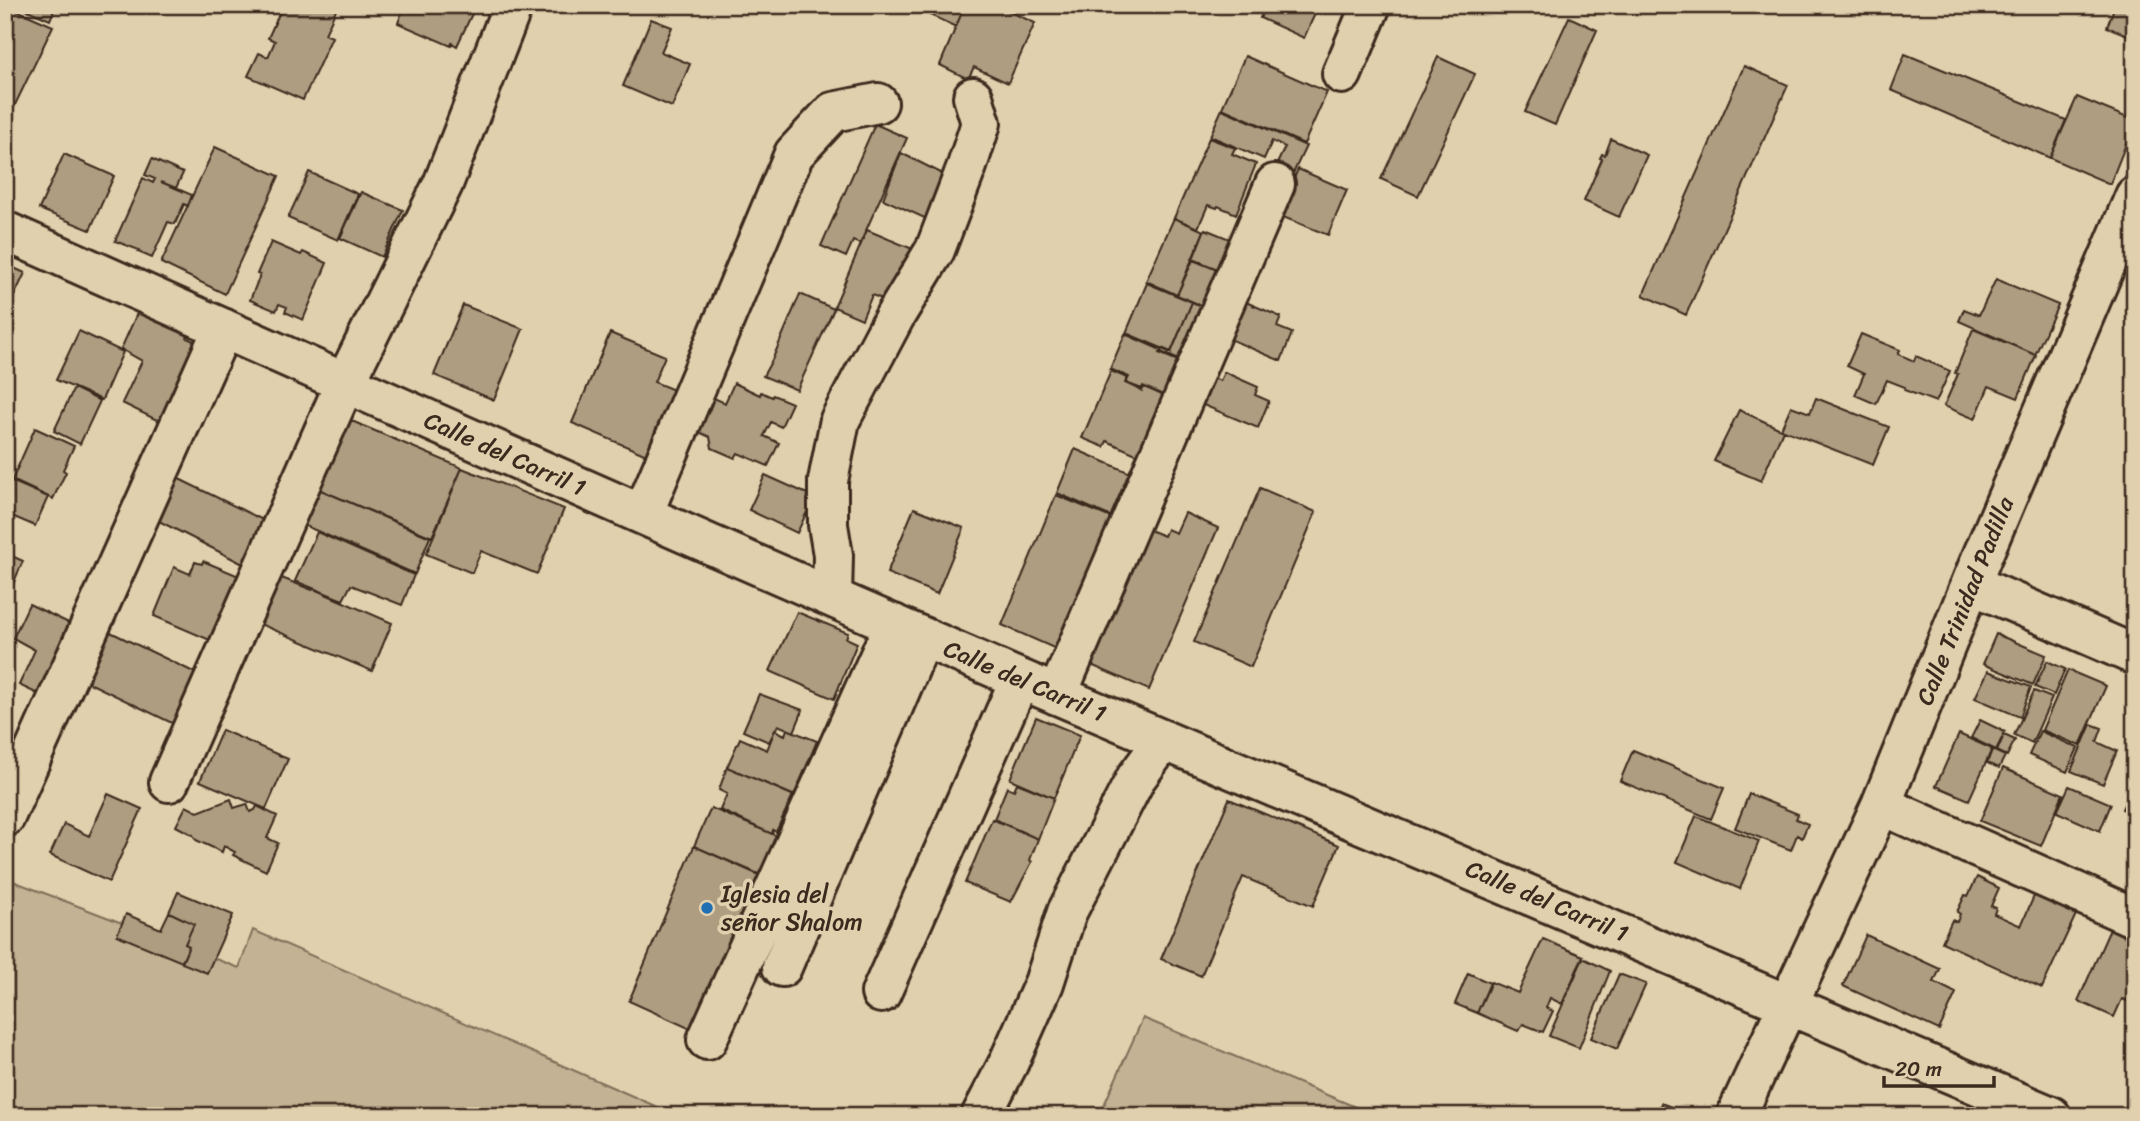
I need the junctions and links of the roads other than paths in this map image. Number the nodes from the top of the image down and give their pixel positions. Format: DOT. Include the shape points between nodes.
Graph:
graph roads {
  1 [pos="513,5"];
  2 [pos="1371,5"];
  3 [pos="1342,74"];
  4 [pos="973,97"];
  5 [pos="878,103"];
  6 [pos="1275,184"];
  7 [pos="2135,196"];
  8 [pos="5,231"];
  9 [pos="223,328"];
  10 [pos="345,383"];
  11 [pos="643,514"];
  12 [pos="1971,584"];
  13 [pos="832,597"];
  14 [pos="909,631"];
  15 [pos="2135,655"];
  16 [pos="1020,679"];
  17 [pos="1057,695"];
  18 [pos="1164,740"];
  19 [pos="169,782"];
  20 [pos="1881,805"];
  21 [pos="5,817"];
  22 [pos="2135,918"];
  23 [pos="782,967"];
  24 [pos="881,993"];
  25 [pos="1788,1002"];
  26 [pos="707,1040"];
  27 [pos="981,1116"];
  28 [pos="1736,1116"];
  29 [pos="2051,1116"];
  1 -- 10 [label="street" via="443,184"];
  2 -- 3 [label="street"];
  4 -- 13 [label="street" via="981,123 935,250 840,420 828,481"];
  5 -- 11 [label="street" via="833,112 794,154"];
  6 -- 17 [label="street"];
  7 -- 12 [label="street, Calle Trinidad Padilla"];
  8 -- 9 [label="street, Calle del Carril 1"];
  9 -- 10 [label="street, Calle del Carril 1"];
  9 -- 21 [label="street"];
  10 -- 11 [label="street, Calle del Carril 1"];
  10 -- 19 [label="street"];
  11 -- 13 [label="street, Calle del Carril 1"];
  12 -- 15 [label="street"];
  12 -- 20 [label="street, Calle Trinidad Padilla"];
  13 -- 14 [label="street, Calle del Carril 1"];
  14 -- 16 [label="street, Calle del Carril 1"];
  14 -- 23 [label="street"];
  14 -- 26 [label="street"];
  16 -- 17 [label="street, Calle del Carril 1"];
  16 -- 24 [label="street"];
  17 -- 18 [label="street, Calle del Carril 1"];
  18 -- 25 [label="street, Calle del Carril 1"];
  18 -- 27 [label="street" via="1136,778 1067,912 1044,983"];
  20 -- 22 [label="street"];
  20 -- 25 [label="street, Calle Trinidad Padilla"];
  25 -- 28 [label="street, Calle Trinidad Padilla"];
  25 -- 29 [label="street, Calle del Carril 1"];
}
